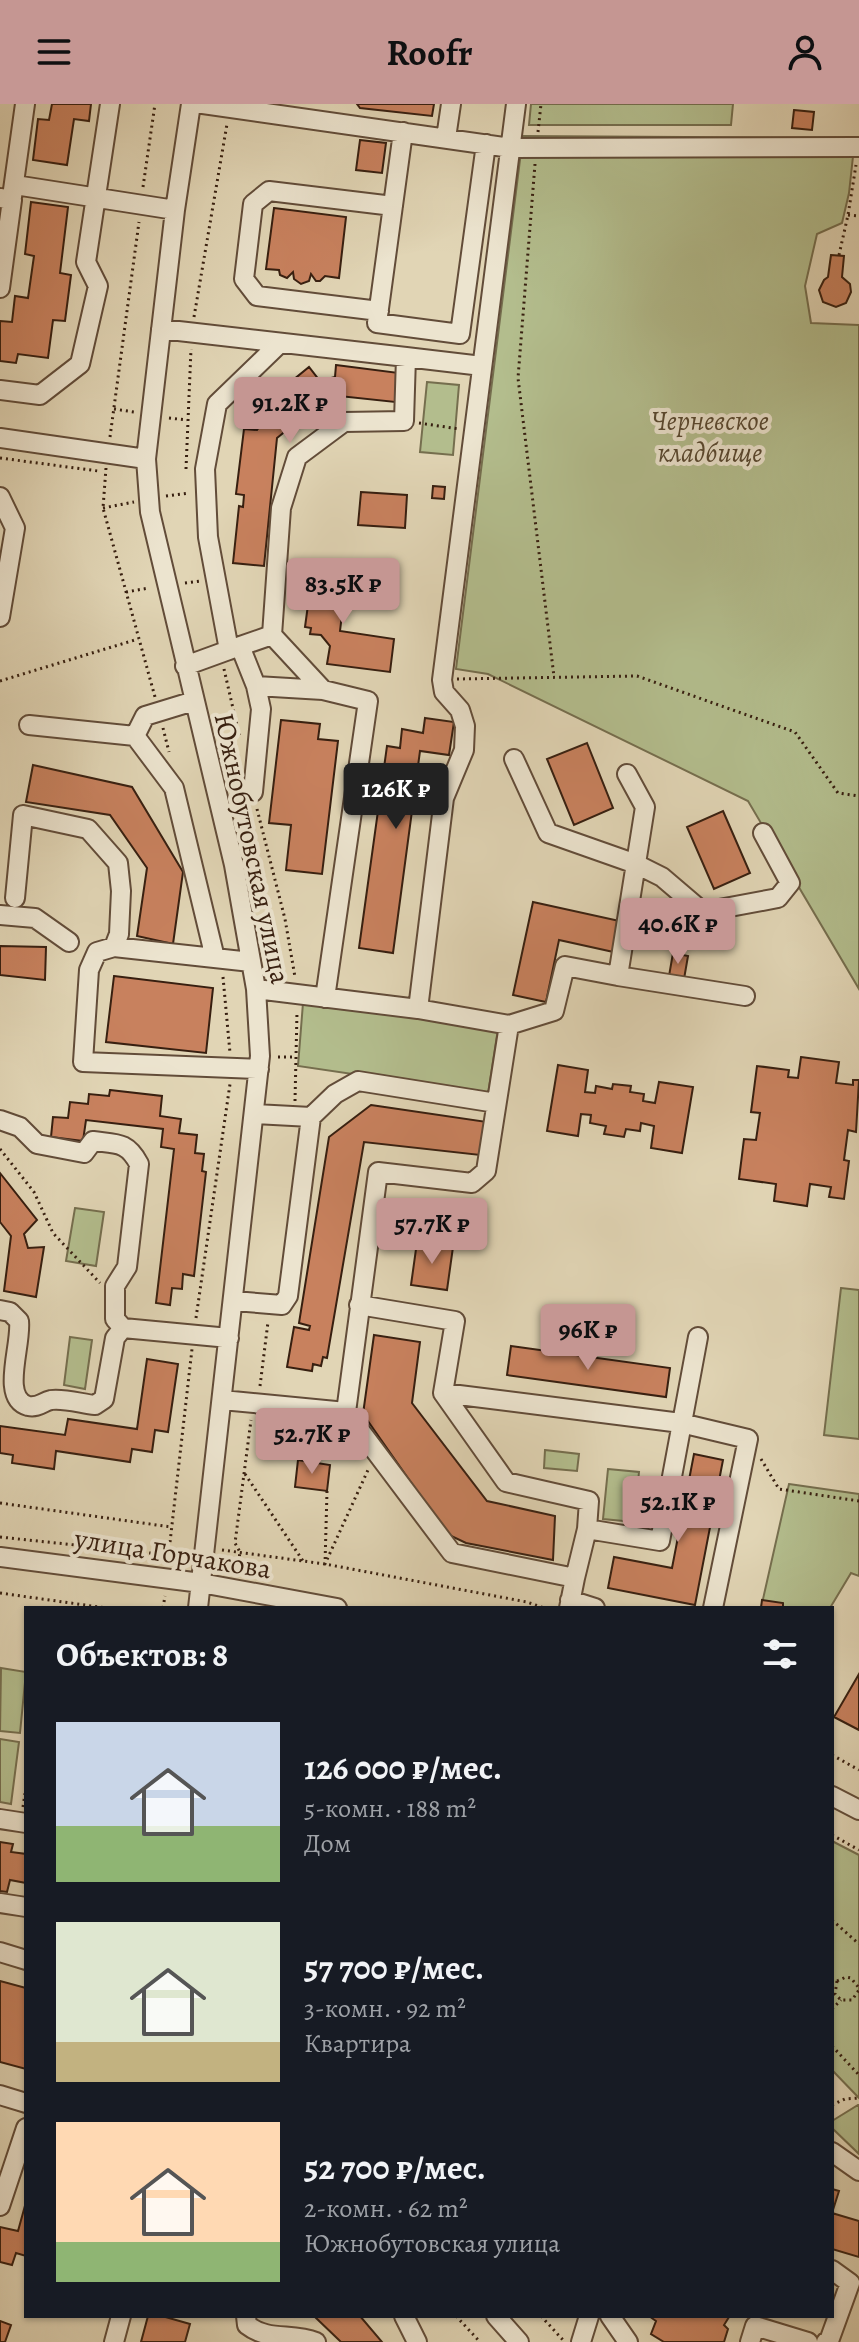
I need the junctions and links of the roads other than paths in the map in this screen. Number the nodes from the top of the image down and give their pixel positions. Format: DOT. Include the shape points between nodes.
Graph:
graph roads {
  1 [pos="25,104"];
  2 [pos="110,104"];
  3 [pos="191,104"];
  4 [pos="203,104"];
  5 [pos="323,104"];
  6 [pos="451,104"];
  7 [pos="516,104"];
  8 [pos="338,122"];
  9 [pos="403,132"];
  10 [pos="446,138"];
  11 [pos="486,144"];
  12 [pos="859,147"];
  13 [pos="511,148"];
  14 [pos="9,195"];
  15 [pos="94,196"];
  16 [pos="393,206"];
  17 [pos="175,210"];
  18 [pos="0,288"];
  19 [pos="379,311"];
  20 [pos="161,329"];
  21 [pos="280,343"];
  22 [pos="406,357"];
  23 [pos="482,366"];
  24 [pos="0,390"];
  25 [pos="0,438"];
  26 [pos="146,459"];
  27 [pos="0,497"];
  28 [pos="5,559"];
  29 [pos="0,617"];
  30 [pos="272,635"];
  31 [pos="235,648"];
  32 [pos="185,666"];
  33 [pos="256,686"];
  34 [pos="323,690"];
  35 [pos="194,701"];
  36 [pos="29,725"];
  37 [pos="135,736"];
  38 [pos="514,759"];
  39 [pos="627,774"];
  40 [pos="253,792"];
  41 [pos="763,833"];
  42 [pos="636,864"];
  43 [pos="15,898"];
  44 [pos="0,915"];
  45 [pos="69,942"];
  46 [pos="114,947"];
  47 [pos="218,958"];
  48 [pos="251,962"];
  49 [pos="618,976"];
  50 [pos="256,989"];
  51 [pos="745,996"];
  52 [pos="325,998"];
  53 [pos="418,1009"];
  54 [pos="509,1025"];
  55 [pos="259,1069"];
  56 [pos="496,1103"];
  57 [pos="255,1114"];
  58 [pos="311,1117"];
  59 [pos="0,1120"];
  60 [pos="234,1301"];
  61 [pos="359,1305"];
  62 [pos="0,1310"];
  63 [pos="123,1328"];
  64 [pos="698,1337"];
  65 [pos="229,1338"];
  66 [pos="443,1393"];
  67 [pos="222,1400"];
  68 [pos="346,1412"];
  69 [pos="681,1423"];
  70 [pos="587,1529"];
  71 [pos="0,1557"];
  72 [pos="575,1578"];
  73 [pos="201,1583"];
  74 [pos="570,1604"];
  75 [pos="198,1606"];
  76 [pos="326,1606"];
  77 [pos="713,1606"];
  78 [pos="834,1797"];
  79 [pos="859,1810"];
  80 [pos="0,1819"];
  81 [pos="24,1823"];
  82 [pos="0,1903"];
  83 [pos="24,1907"];
  84 [pos="0,1952"];
  85 [pos="24,1959"];
  86 [pos="0,2095"];
  87 [pos="24,2102"];
  88 [pos="24,2134"];
  89 [pos="834,2153"];
  90 [pos="859,2171"];
  91 [pos="0,2206"];
  92 [pos="834,2271"];
  93 [pos="855,2284"];
  94 [pos="120,2318"];
  95 [pos="246,2318"];
  96 [pos="405,2318"];
  97 [pos="498,2318"];
  98 [pos="588,2318"];
  99 [pos="611,2318"];
  100 [pos="751,2328"];
  101 [pos="114,2342"];
  102 [pos="316,2342"];
  103 [pos="417,2342"];
  104 [pos="519,2342"];
  105 [pos="581,2342"];
  106 [pos="628,2342"];
  107 [pos="808,2342"];
  108 [pos="826,2342"];
  1 -- 14 [label="street"];
  2 -- 15 [label="street"];
  3 -- 17 [label="street, Южнобутовская улица"];
  4 -- 8 [label="street"];
  5 -- 8 [label="street"];
  6 -- 10 [label="street"];
  7 -- 13 [label="street"];
  8 -- 9 [label="street"];
  9 -- 10 [label="street"];
  9 -- 16 [label="street"];
  10 -- 11 [label="street"];
  11 -- 13 [label="street"];
  11 -- 19 [label="street" via="460,334 377,323"];
  12 -- 13 [label="street"];
  13 -- 23 [label="street"];
  14 -- 15 [label="street"];
  14 -- 18 [label="street"];
  15 -- 17 [label="street"];
  15 -- 24 [label="street" via="86,262 98,286 80,364 40,395"];
  16 -- 19 [label="street"];
  16 -- 19 [label="street" via="269,191 253,204 244,279 257,296"];
  17 -- 20 [label="street, Южнобутовская улица"];
  20 -- 21 [label="street"];
  20 -- 26 [label="street, Южнобутовская улица"];
  21 -- 22 [label="street"];
  21 -- 31 [label="street" via="217,404 205,469 208,537"];
  22 -- 23 [label="street"];
  22 -- 30 [label="street" via="404,421 344,422 297,457 281,508"];
  23 -- 53 [label="street" via="442,680 444,692 460,710 464,750 444,798"];
  25 -- 26 [label="street" via="107,463"];
  26 -- 32 [label="street, Южнобутовская улица" via="150,512"];
  27 -- 28 [label="street" via="15,528"];
  28 -- 29 [label="street"];
  30 -- 31 [label="street"];
  30 -- 34 [label="street"];
  31 -- 32 [label="street"];
  31 -- 33 [label="street"];
  32 -- 35 [label="street, Южнобутовская улица"];
  33 -- 34 [label="street"];
  33 -- 40 [label="street" via="261,709"];
  34 -- 52 [label="street" via="368,701"];
  35 -- 37 [label="street" via="145,716"];
  35 -- 48 [label="street, Южнобутовская улица" via="234,865"];
  36 -- 37 [label="street"];
  37 -- 47 [label="street" via="174,788"];
  38 -- 42 [label="street" via="548,833"];
  39 -- 42 [label="street" via="645,807"];
  41 -- 42 [label="street" via="790,883 778,898 703,912 662,877"];
  42 -- 49 [label="street"];
  43 -- 46 [label="street" via="23,815 88,829 118,863 121,905"];
  44 -- 45 [label="street" via="35,918"];
  46 -- 47 [label="street"];
  46 -- 55 [label="street" via="97,952 89,970 83,1062"];
  47 -- 48 [label="street"];
  48 -- 50 [label="street, Южнобутовская улица"];
  49 -- 51 [label="street"];
  49 -- 54 [label="street" via="565,966 554,1011"];
  50 -- 52 [label="street"];
  50 -- 55 [label="street, Южнобутовская улица"];
  52 -- 53 [label="street"];
  53 -- 54 [label="street"];
  54 -- 56 [label="street"];
  55 -- 57 [label="street, Южнобутовская улица"];
  56 -- 58 [label="street" via="358,1081"];
  56 -- 61 [label="street" via="486,1171 472,1183 378,1172"];
  57 -- 58 [label="street"];
  57 -- 60 [label="street, Южнобутовская улица"];
  58 -- 60 [label="street" via="288,1296 282,1305"];
  59 -- 63 [label="street" via="20,1127 37,1144 84,1153 93,1141 132,1151 139,1164 127,1267 113,1297 115,1319"];
  60 -- 65 [label="street, Южнобутовская улица"];
  61 -- 66 [label="street" via="455,1321"];
  61 -- 68 [label="street"];
  62 -- 63 [label="street" via="19,1321 10,1388 26,1405 51,1400 95,1405 104,1399 115,1338"];
  63 -- 65 [label="street"];
  64 -- 69 [label="street"];
  65 -- 67 [label="street, Южнобутовская улица"];
  66 -- 69 [label="street"];
  66 -- 70 [label="street" via="506,1482 589,1501"];
  67 -- 68 [label="street"];
  67 -- 73 [label="street, Южнобутовская улица"];
  68 -- 72 [label="street" via="452,1553"];
  69 -- 70 [label="street" via="660,1541"];
  69 -- 77 [label="street" via="748,1439"];
  70 -- 72 [label="street"];
  71 -- 73 [label="street, улица Горчакова"];
  72 -- 74 [label="street"];
  73 -- 75 [label="street, Южнобутовская улица"];
  73 -- 76 [label="street, улица Горчакова"];
  78 -- 79 [label="street"];
  80 -- 81 [label="street"];
  82 -- 83 [label="street"];
  84 -- 85 [label="street"];
  86 -- 87 [label="street"];
  88 -- 91 [label="street"];
  89 -- 90 [label="street"];
  92 -- 93 [label="street"];
  93 -- 108 [label="street"];
  94 -- 101 [label="street"];
  95 -- 102 [label="street" via="260,2335 302,2336"];
  96 -- 103 [label="street"];
  97 -- 104 [label="street"];
  98 -- 105 [label="street"];
  99 -- 106 [label="street"];
  100 -- 107 [label="street"];
}
